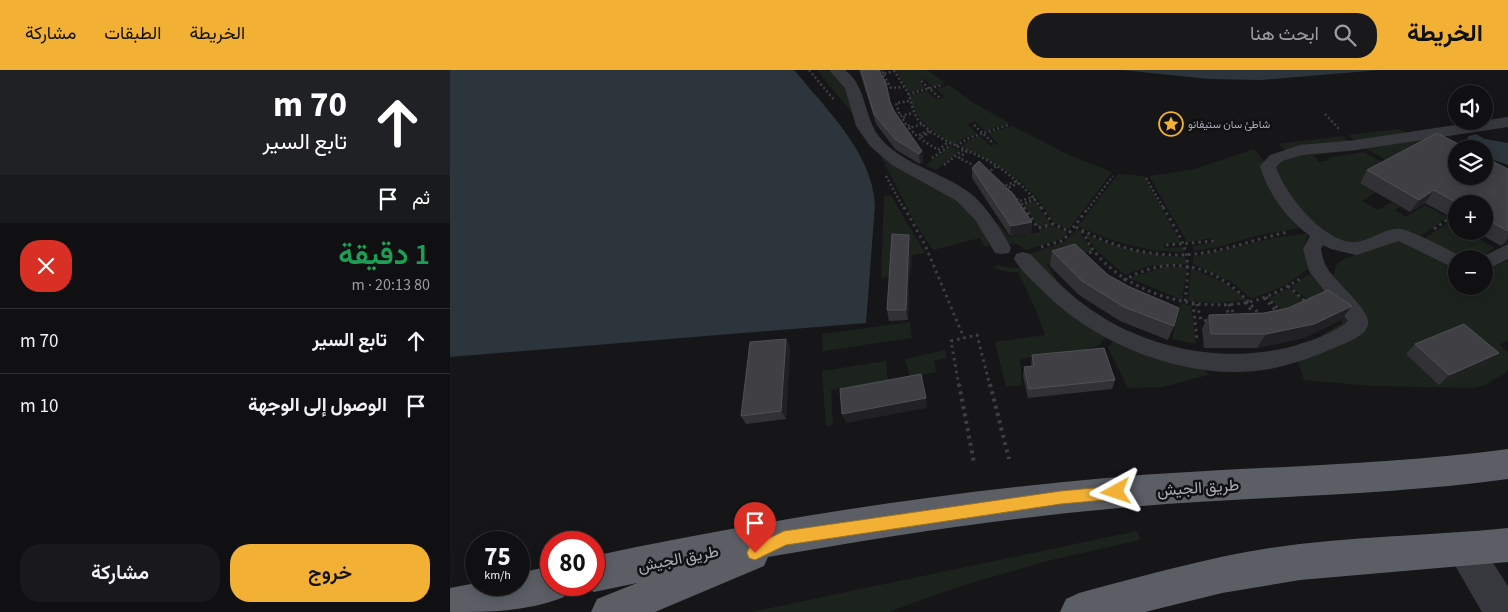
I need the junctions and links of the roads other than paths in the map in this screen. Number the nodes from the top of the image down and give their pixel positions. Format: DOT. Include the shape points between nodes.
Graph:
graph roads {
  1 [pos="836,70"];
  2 [pos="1508,122"];
  3 [pos="1316,232"];
  4 [pos="1349,248"];
  5 [pos="1508,250"];
  6 [pos="1448,258"];
  7 [pos="1493,259"];
  8 [pos="1321,272"];
  9 [pos="1508,464"];
  10 [pos="784,538"];
  11 [pos="1508,545"];
  12 [pos="1465,550"];
  13 [pos="605,572"];
  14 [pos="540,587"];
  15 [pos="450,607"];
  16 [pos="610,612"];
  17 [pos="1079,612"];
  18 [pos="1503,612"];
  1 -- 8 [label="street" via="854,90 864,125 880,147 907,167 965,198 986,221 1002,248 998,256 1004,263 1017,263 1023,256 1065,301 1087,318 1149,348 1181,356 1244,362 1289,357 1320,345 1353,329 1358,321"];
  2 -- 3 [label="street" via="1356,145 1300,150 1276,158 1268,166 1272,182"];
  3 -- 4 [label="street" via="1326,240"];
  3 -- 8 [label="street" via="1312,248"];
  4 -- 6 [label="street" via="1364,247 1396,235 1405,236"];
  4 -- 8 [label="street"];
  5 -- 7 [label="street"];
  9 -- 10 [label="highway, طريق الجيش" via="1330,481 1061,497"];
  10 -- 13 [label="highway, طريق الجيش"];
  10 -- 16 [label="highway" via="724,567"];
  11 -- 12 [label="highway"];
  12 -- 17 [label="highway" via="1367,555 1270,566 1164,588"];
  12 -- 18 [label="street"];
  14 -- 15 [label="highway"];
}
